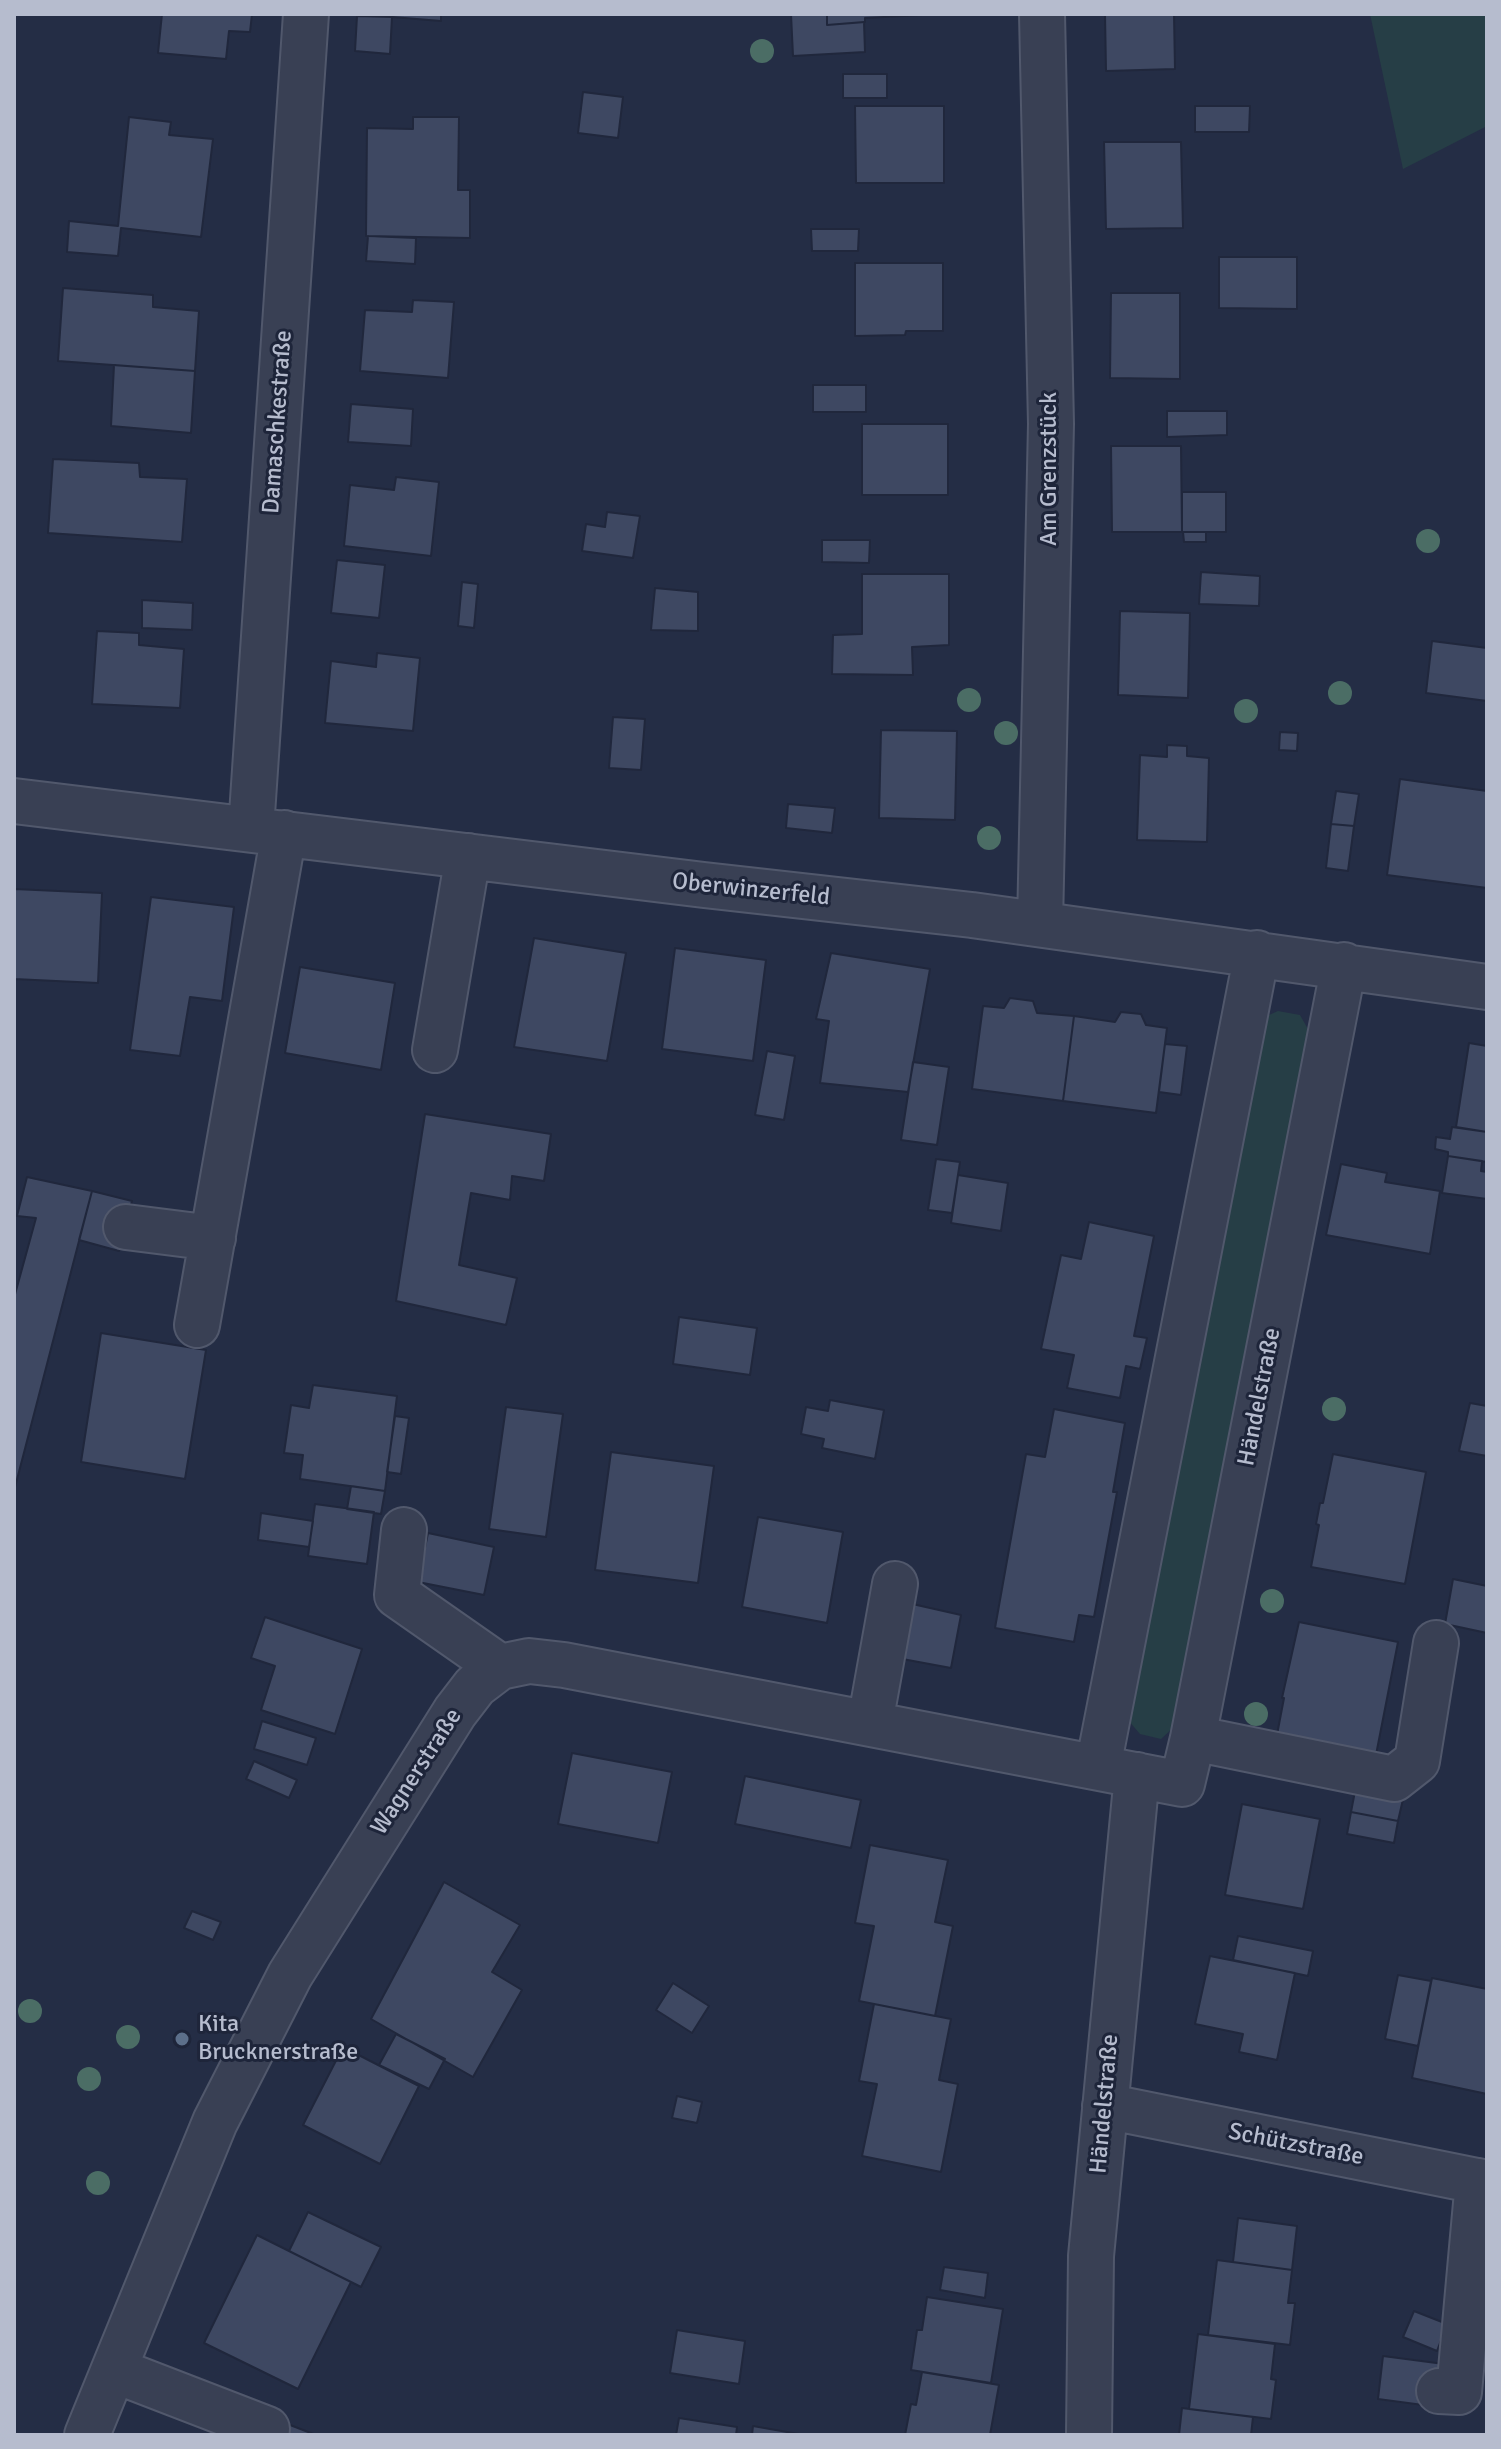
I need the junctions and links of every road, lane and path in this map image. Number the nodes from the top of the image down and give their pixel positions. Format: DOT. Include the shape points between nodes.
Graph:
graph roads {
  1 [pos="306,14"];
  2 [pos="1042,14"];
  3 [pos="14,801"];
  4 [pos="267,831"];
  5 [pos="468,856"];
  6 [pos="1040,924"];
  7 [pos="1257,953"];
  8 [pos="1344,965"];
  9 [pos="1487,987"];
  10 [pos="435,1050"];
  11 [pos="126,1227"];
  12 [pos="213,1238"];
  13 [pos="197,1325"];
  14 [pos="404,1530"];
  15 [pos="895,1584"];
  16 [pos="1436,1643"];
  17 [pos="500,1667"];
  18 [pos="870,1723"];
  19 [pos="1193,1738"];
  20 [pos="1118,1771"];
  21 [pos="1105,2106"];
  22 [pos="1483,2182"];
  23 [pos="114,2370"];
  24 [pos="1439,2391"];
  25 [pos="267,2429"];
  26 [pos="87,2435"];
  27 [pos="1089,2435"];
  1 -- 4 [label="street, Damaschkestraße"];
  2 -- 6 [label="street, Am Grenzstück" via="1051,424"];
  3 -- 4 [label="street, Oberwinzerfeld"];
  4 -- 5 [label="street, Oberwinzerfeld"];
  4 -- 12 [label="street, Damaschkestraße"];
  5 -- 6 [label="street, Oberwinzerfeld"];
  5 -- 10 [label="street"];
  6 -- 7 [label="street, Oberwinzerfeld"];
  7 -- 8 [label="street, Oberwinzerfeld"];
  7 -- 20 [label="street, Händelstraße"];
  8 -- 9 [label="street, Oberwinzerfeld"];
  8 -- 19 [label="street, Händelstraße"];
  11 -- 12 [label="street"];
  12 -- 13 [label="street, Damaschkestraße"];
  14 -- 17 [label="street" via="397,1595"];
  15 -- 18 [label="street"];
  16 -- 19 [label="street" via="1417,1761 1394,1779"];
  17 -- 18 [label="street" via="529,1661 564,1665"];
  17 -- 23 [label="street, Wagnerstraße" via="475,1686 455,1712 290,1975 215,2122"];
  18 -- 20 [label="street"];
  19 -- 20 [label="street, Händelstraße" via="1182,1784"];
  20 -- 21 [label="street, Händelstraße"];
  21 -- 22 [label="street, Schützstraße"];
  21 -- 27 [label="street, Händelstraße" via="1091,2256"];
  22 -- 24 [label="street" via="1459,2392"];
  23 -- 25 [label="street"];
  23 -- 26 [label="street, Wagnerstraße"];
}
